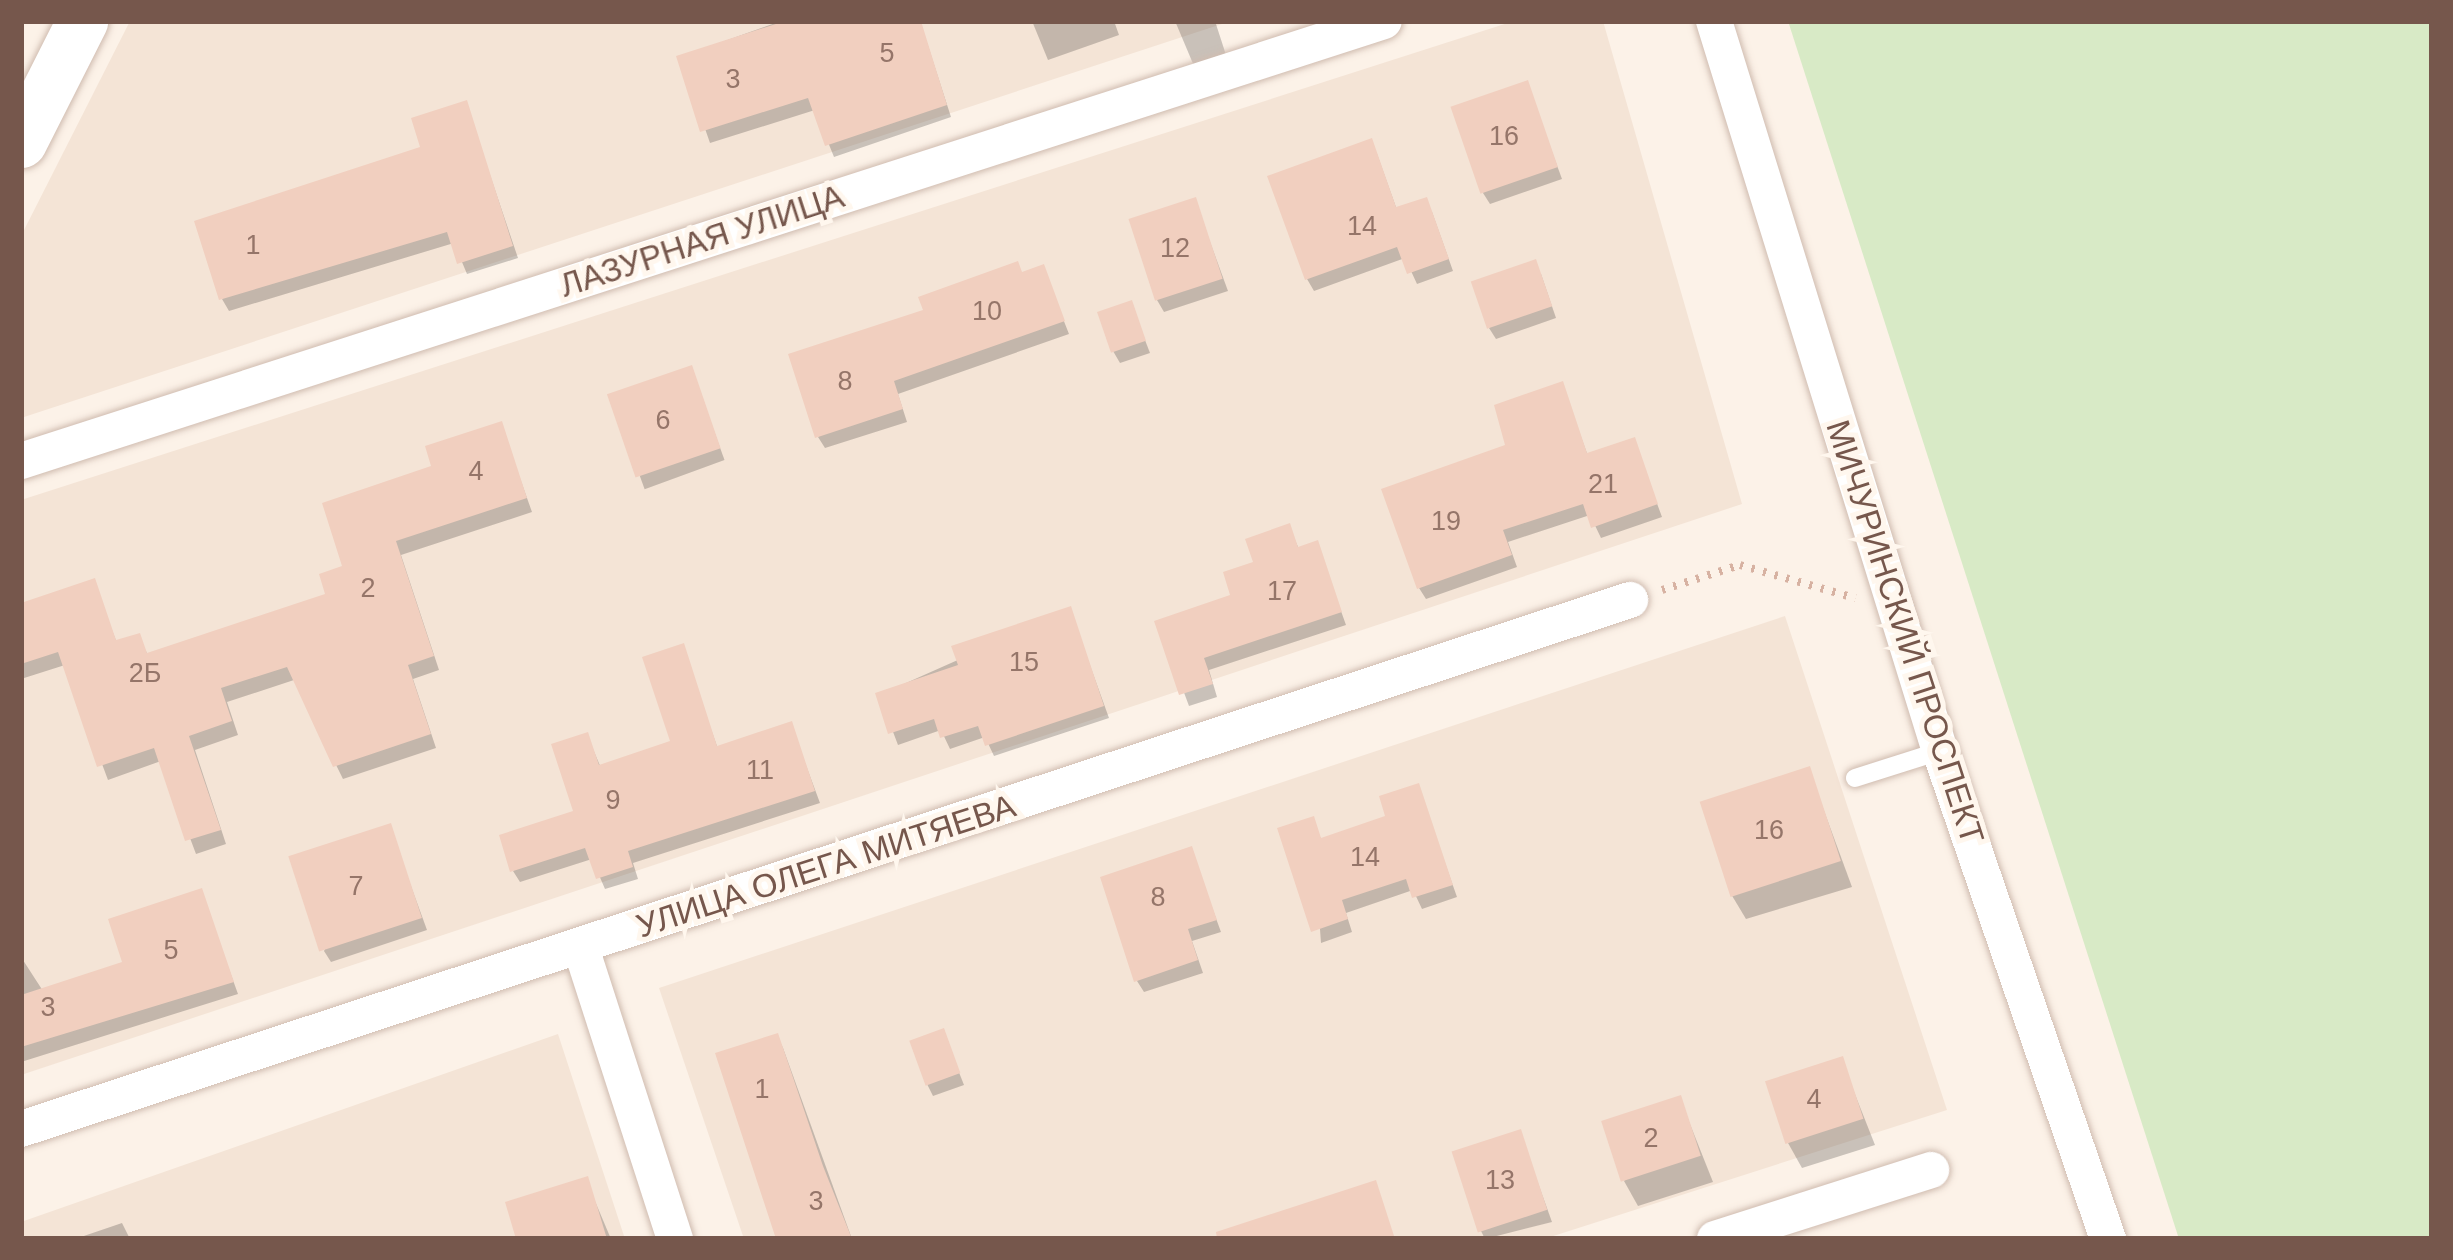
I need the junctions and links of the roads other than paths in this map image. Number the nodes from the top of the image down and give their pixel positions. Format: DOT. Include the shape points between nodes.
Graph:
graph roads {
  1 [pos="82,21"];
  2 [pos="1384,21"];
  3 [pos="1714,21"];
  4 [pos="21,142"];
  5 [pos="21,461"];
  6 [pos="1630,600"];
  7 [pos="1940,751"];
  8 [pos="1855,778"];
  9 [pos="581,947"];
  10 [pos="21,1130"];
  11 [pos="1931,1170"];
  12 [pos="675,1239"];
  13 [pos="1715,1239"];
  14 [pos="2108,1239"];
  1 -- 4 [label="street"];
  2 -- 5 [label="street, ЛАЗУРНАЯ УЛИЦА"];
  3 -- 7 [label="street, МИЧУРИНСКИЙ ПРОСПЕКТ"];
  6 -- 9 [label="street, УЛИЦА ОЛЕГА МИТЯЕВА"];
  7 -- 8 [label="lane"];
  7 -- 14 [label="street, МИЧУРИНСКИЙ ПРОСПЕКТ"];
  9 -- 10 [label="street, УЛИЦА ОЛЕГА МИТЯЕВА"];
  9 -- 12 [label="street"];
  11 -- 13 [label="street"];
}
